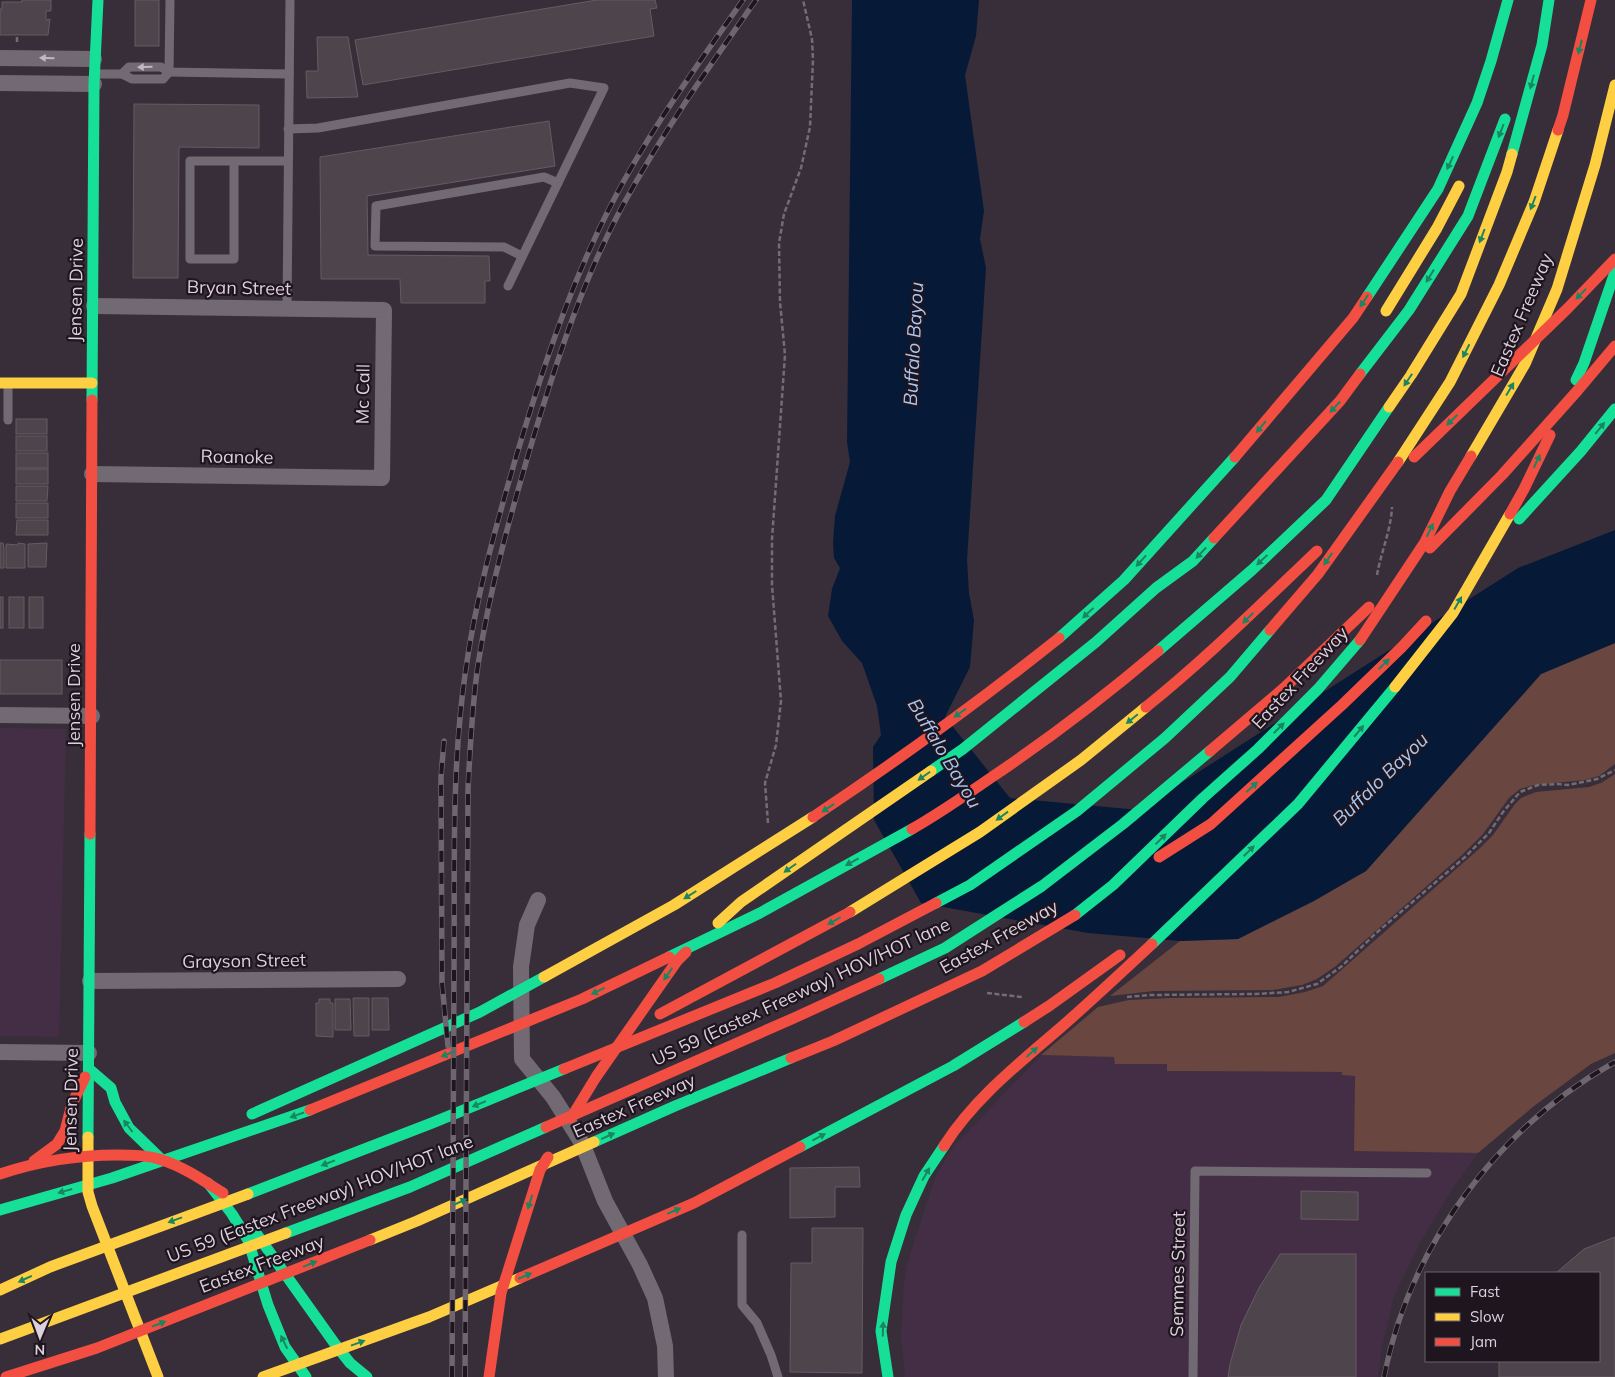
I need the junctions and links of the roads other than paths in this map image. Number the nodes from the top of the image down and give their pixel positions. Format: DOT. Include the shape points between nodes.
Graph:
graph roads {
  1 [pos="98,0"];
  2 [pos="170,0"];
  3 [pos="290,0"];
  4 [pos="1508,0"];
  5 [pos="1549,0"];
  6 [pos="1591,0"];
  7 [pos="0,58"];
  8 [pos="94,72"];
  9 [pos="169,72"];
  10 [pos="289,74"];
  11 [pos="0,83"];
  12 [pos="1615,85"];
  13 [pos="1508,108"];
  14 [pos="288,129"];
  15 [pos="234,161"];
  16 [pos="288,161"];
  17 [pos="1463,176"];
  18 [pos="558,184"];
  19 [pos="522,256"];
  20 [pos="1615,259"];
  21 [pos="1615,272"];
  22 [pos="508,286"];
  23 [pos="94,306"];
  24 [pos="287,309"];
  25 [pos="384,310"];
  26 [pos="1381,317"];
  27 [pos="1615,346"];
  28 [pos="4,383"];
  29 [pos="92,383"];
  30 [pos="1615,409"];
  31 [pos="8,420"];
  32 [pos="92,474"];
  33 [pos="382,478"];
  34 [pos="1207,529"];
  35 [pos="1156,588"];
  36 [pos="1448,596"];
  37 [pos="1435,611"];
  38 [pos="0,715"];
  39 [pos="92,716"];
  40 [pos="1214,884"];
  41 [pos="1113,886"];
  42 [pos="538,900"];
  43 [pos="398,979"];
  44 [pos="90,982"];
  45 [pos="0,1052"];
  46 [pos="89,1061"];
  47 [pos="524,1086"];
  48 [pos="238,1120"];
  49 [pos="220,1128"];
  50 [pos="87,1155"];
  51 [pos="162,1160"];
  52 [pos="30,1164"];
  53 [pos="1427,1173"];
  54 [pos="0,1174"];
  55 [pos="112,1178"];
  56 [pos="208,1183"];
  57 [pos="0,1210"];
  58 [pos="742,1235"];
  59 [pos="0,1290"];
  60 [pos="0,1339"];
  61 [pos="6,1377"];
  62 [pos="158,1377"];
  63 [pos="263,1377"];
  64 [pos="306,1377"];
  65 [pos="367,1377"];
  66 [pos="489,1377"];
  67 [pos="666,1377"];
  68 [pos="778,1377"];
  69 [pos="888,1377"];
  70 [pos="1193,1377"];
  1 -- 8 [label="main road, Jensen Drive"];
  2 -- 9 [label="lane"];
  3 -- 10 [label="lane"];
  4 -- 48 [label="main road, one-way" via="1477,103 1438,189 1352,318 1243,449 1124,580 1077,623 863,784 674,905 480,1012"];
  5 -- 55 [label="main road, one-way" via="1542,45 1507,172 1461,294 1411,375 1326,500 1252,570 1128,677 1034,749 935,816 760,913 582,999 305,1112"];
  6 -- 47 [label="main road, Eastex Freeway, one-way" via="1563,115 1534,202 1500,285 1450,382 1318,574 1230,677 1165,738 1077,811 970,885 775,984"];
  8 -- 7 [label="street, one-way"];
  8 -- 9 [label="lane" via="122,74 129,67 161,66"];
  8 -- 11 [label="street"];
  8 -- 23 [label="main road, Jensen Drive"];
  9 -- 10 [label="lane"];
  10 -- 14 [label="lane"];
  41 -- 12 [label="main road, Eastex Freeway, one-way" via="1318,689 1363,638 1425,542 1450,491 1524,364 1557,289 1595,165"];
  13 -- 35 [label="main road, one-way" via="1468,216 1409,310 1340,401 1193,561"];
  14 -- 16 [label="lane"];
  14 -- 18 [label="lane" via="318,128 570,83 604,88"];
  15 -- 15 [label="lane" via="190,161 190,259 234,259"];
  15 -- 16 [label="lane"];
  16 -- 24 [label="lane"];
  17 -- 26 [label="main road" via="1437,228"];
  18 -- 19 [label="lane"];
  18 -- 19 [label="lane" via="544,177 376,206 375,246 504,247"];
  19 -- 22 [label="lane"];
  20 -- 47 [label="main road, one-way" via="1242,623 1170,688 1080,760 980,832 833,922"];
  40 -- 21 [label="main road, one-way" via="1298,804 1453,613 1524,489 1576,381"];
  23 -- 24 [label="street, Bryan Street"];
  23 -- 29 [label="main road, Jensen Drive"];
  24 -- 25 [label="street, Bryan Street"];
  25 -- 33 [label="street, Mc Call"];
  27 -- 60 [label="main road, US 59 (Eastex Freeway) HOV/HOT lane" via="1502,475 1284,688 1123,824 1042,886 945,948 410,1187"];
  28 -- 29 [label="main road"];
  28 -- 31 [label="lane"];
  29 -- 32 [label="main road, Jensen Drive"];
  36 -- 30 [label="main road, one-way" via="1581,451"];
  32 -- 33 [label="street, Roanoke"];
  32 -- 39 [label="main road, Jensen Drive"];
  34 -- 35 [label="main road"];
  35 -- 66 [label="main road, one-way" via="1096,642 964,749 741,902 677,961 596,1077 540,1170 501,1293"];
  41 -- 37 [label="main road, one-way" via="1212,824 1342,705"];
  38 -- 39 [label="street"];
  39 -- 44 [label="main road, Jensen Drive"];
  63 -- 40 [label="main road, one-way" via="428,1317 694,1203 954,1066 1048,1006"];
  69 -- 40 [label="main road, one-way" via="882,1331 891,1262 906,1215 924,1176 948,1139 980,1101 1098,995"];
  61 -- 41 [label="main road, Eastex Freeway, one-way" via="97,1348 399,1228 675,1106 833,1041 982,971 1076,915"];
  42 -- 67 [label="street" via="527,925 521,967 522,1059 553,1096 582,1144 605,1201 655,1298 665,1346"];
  43 -- 44 [label="street, Grayson Street"];
  44 -- 46 [label="main road, Jensen Drive"];
  45 -- 46 [label="street"];
  46 -- 50 [label="main road, Jensen Drive"];
  51 -- 46 [label="main road, one-way" via="129,1128 114,1102 111,1088"];
  46 -- 52 [label="main road" via="65,1131 57,1144"];
  47 -- 59 [label="main road, Eastex Freeway, one-way" via="50,1267"];
  49 -- 55 [label="main road"];
  50 -- 51 [label="main road" via="140,1155"];
  50 -- 52 [label="main road"];
  50 -- 62 [label="main road, Jensen Drive" via="88,1192 92,1206"];
  51 -- 56 [label="main road"];
  52 -- 54 [label="main road"];
  53 -- 70 [label="lane, Semmes Street" via="1195,1171"];
  55 -- 57 [label="main road, one-way"];
  64 -- 56 [label="main road, one-way" via="286,1347 268,1305 248,1240"];
  56 -- 65 [label="main road" via="238,1208 335,1344"];
  58 -- 68 [label="lane" via="742,1305 757,1323"];
}
